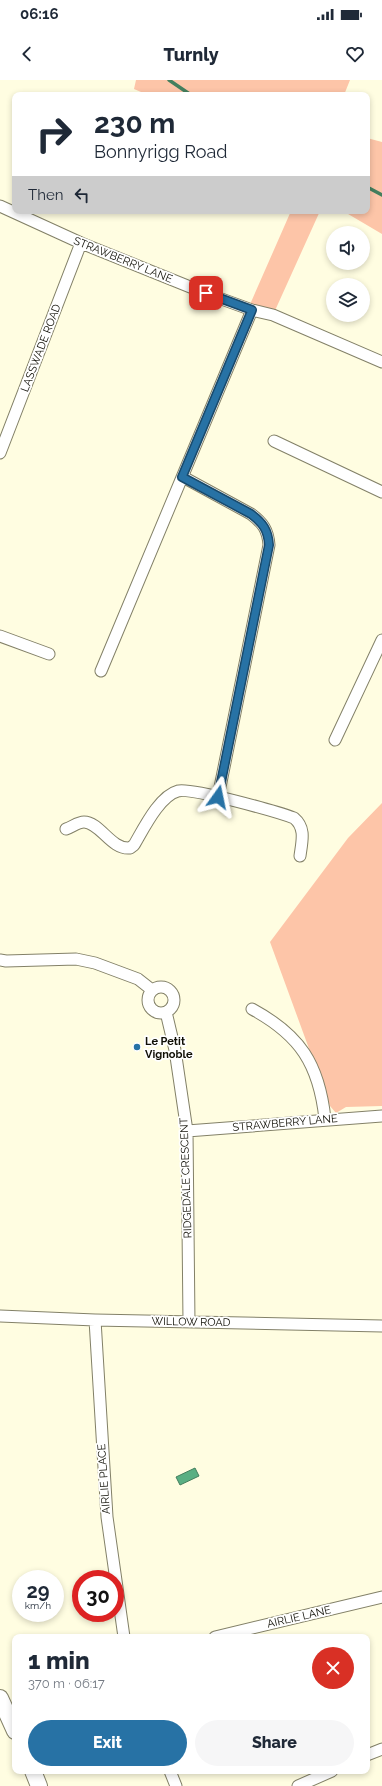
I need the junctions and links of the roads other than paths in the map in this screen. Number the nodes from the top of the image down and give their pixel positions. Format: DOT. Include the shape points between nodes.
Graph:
graph roads {
  1 [pos="0,206"];
  2 [pos="12,211"];
  3 [pos="18,214"];
  4 [pos="81,243"];
  5 [pos="252,310"];
  6 [pos="382,362"];
  7 [pos="274,440"];
  8 [pos="0,453"];
  9 [pos="182,477"];
  10 [pos="382,492"];
  11 [pos="0,636"];
  12 [pos="382,640"];
  13 [pos="49,654"];
  14 [pos="101,671"];
  15 [pos="335,740"];
  16 [pos="218,797"];
  17 [pos="66,829"];
  18 [pos="300,856"];
  19 [pos="0,960"];
  20 [pos="150,988"];
  21 [pos="252,1009"];
  22 [pos="166,1012"];
  23 [pos="382,1116"];
  24 [pos="325,1119"];
  25 [pos="188,1131"];
  26 [pos="0,1316"];
  27 [pos="95,1320"];
  28 [pos="189,1322"];
  29 [pos="382,1326"];
  30 [pos="382,1598"];
  31 [pos="124,1634"];
  32 [pos="228,1634"];
  33 [pos="0,1698"];
  34 [pos="12,1724"];
  35 [pos="382,1749"];
  36 [pos="370,1754"];
  37 [pos="34,1774"];
  38 [pos="171,1774"];
  39 [pos="322,1781"];
  40 [pos="39,1786"];
  41 [pos="176,1786"];
  42 [pos="298,1786"];
  1 -- 2 [label="street, STRAWBERRY LANE"];
  3 -- 4 [label="street, STRAWBERRY LANE"];
  4 -- 5 [label="street, STRAWBERRY LANE"];
  4 -- 8 [label="street, LASSWADE ROAD"];
  5 -- 6 [label="street, STRAWBERRY LANE" via="273,315"];
  5 -- 9 [label="street"];
  7 -- 10 [label="street"];
  9 -- 14 [label="street"];
  9 -- 16 [label="street" via="251,514 266,528 268,536 269,545"];
  11 -- 13 [label="street"];
  12 -- 15 [label="street"];
  16 -- 17 [label="street" via="177,791 151,815 130,848 119,847 88,823 80,823"];
  16 -- 18 [label="street" via="294,818 302,829"];
  19 -- 20 [label="street" via="76,959 138,979"];
  20 -- 22 [label="street" via="149,1005 155,1011"];
  20 -- 22 [label="street" via="163,987 174,996 173,1005"];
  21 -- 24 [label="street" via="274,1021 302,1048 320,1091"];
  22 -- 25 [label="street, RIDGEDALE CRESCENT"];
  23 -- 24 [label="street, STRAWBERRY LANE"];
  24 -- 25 [label="street, STRAWBERRY LANE"];
  25 -- 28 [label="street, RIDGEDALE CRESCENT"];
  26 -- 27 [label="street, WILLOW ROAD"];
  27 -- 28 [label="street, WILLOW ROAD"];
  27 -- 31 [label="street, AIRLIE PLACE" via="107,1518"];
  28 -- 29 [label="street, WILLOW ROAD"];
  30 -- 32 [label="street, AIRLIE LANE"];
  33 -- 34 [label="main road"];
  35 -- 36 [label="street"];
  37 -- 40 [label="main road"];
  38 -- 41 [label="street"];
  39 -- 42 [label="street"];
}
